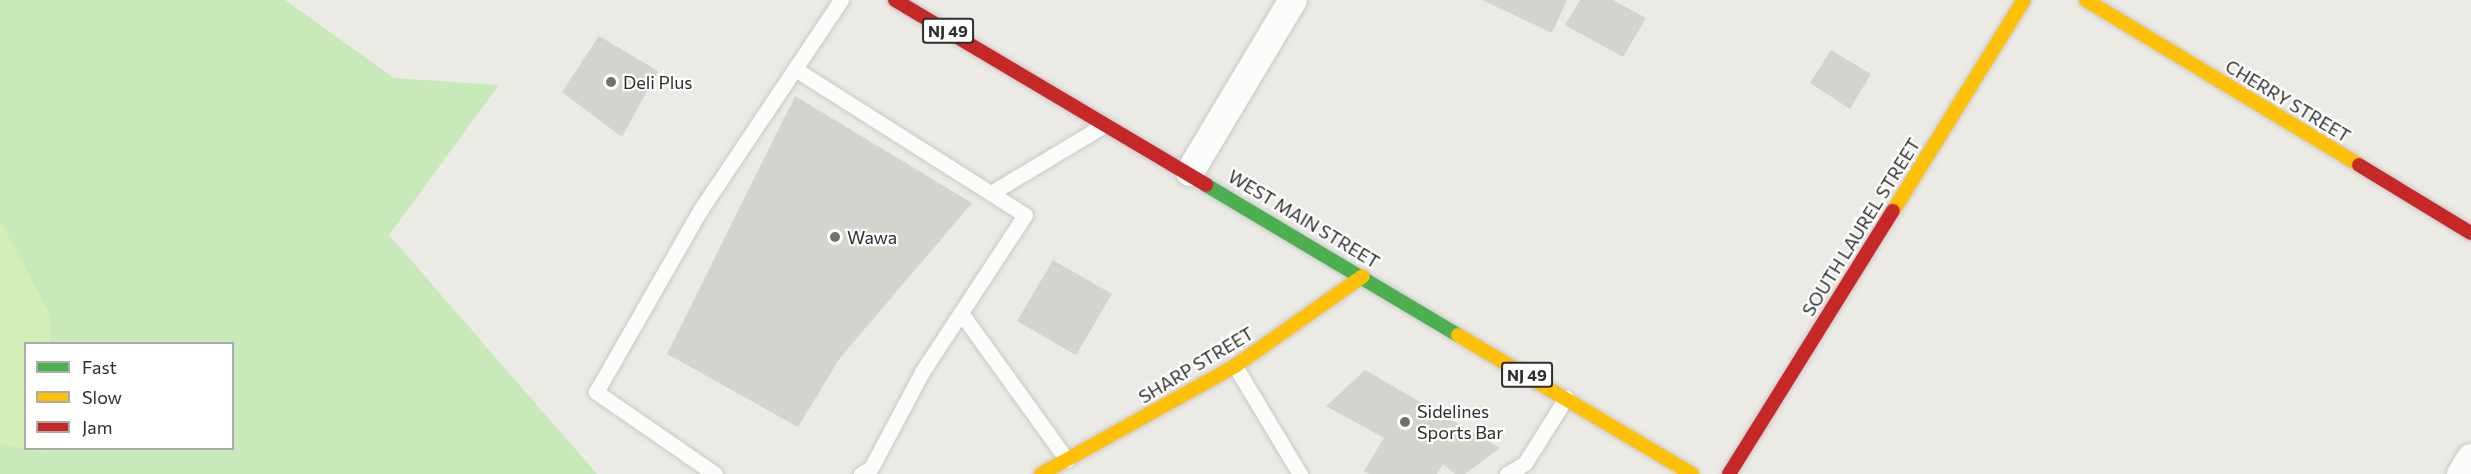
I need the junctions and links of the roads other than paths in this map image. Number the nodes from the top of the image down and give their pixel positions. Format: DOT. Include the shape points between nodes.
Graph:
graph roads {
  1 [pos="841,0"];
  2 [pos="895,0"];
  3 [pos="1293,0"];
  4 [pos="2024,0"];
  5 [pos="2086,0"];
  6 [pos="795,69"];
  7 [pos="1107,123"];
  8 [pos="1190,172"];
  9 [pos="991,193"];
  10 [pos="2471,233"];
  11 [pos="1363,276"];
  12 [pos="961,313"];
  13 [pos="1235,366"];
  14 [pos="1566,398"];
  15 [pos="2471,458"];
  16 [pos="1067,460"];
  17 [pos="701,469"];
  18 [pos="715,474"];
  19 [pos="861,474"];
  20 [pos="1041,474"];
  21 [pos="1300,474"];
  22 [pos="1507,474"];
  23 [pos="1692,474"];
  24 [pos="1729,474"];
  25 [pos="2461,474"];
  1 -- 6 [label="lane"];
  2 -- 7 [label="main road, WEST MAIN STREET / NJ 49"];
  3 -- 8 [label="street"];
  4 -- 24 [label="main road, SOUTH LAUREL STREET"];
  5 -- 10 [label="main road, CHERRY STREET"];
  6 -- 9 [label="lane"];
  6 -- 17 [label="lane" via="701,209 596,392"];
  7 -- 8 [label="main road, WEST MAIN STREET / NJ 49"];
  7 -- 9 [label="lane"];
  8 -- 11 [label="main road, WEST MAIN STREET / NJ 49"];
  9 -- 12 [label="lane" via="1025,214"];
  11 -- 13 [label="main road, SHARP STREET"];
  11 -- 14 [label="main road, WEST MAIN STREET / NJ 49"];
  12 -- 16 [label="lane"];
  12 -- 19 [label="lane" via="871,468"];
  13 -- 16 [label="main road, SHARP STREET"];
  13 -- 21 [label="lane"];
  14 -- 22 [label="lane" via="1525,463"];
  14 -- 23 [label="main road, WEST MAIN STREET / NJ 49"];
  15 -- 25 [label="street"];
  16 -- 20 [label="main road, SHARP STREET"];
  17 -- 18 [label="lane"];
}
